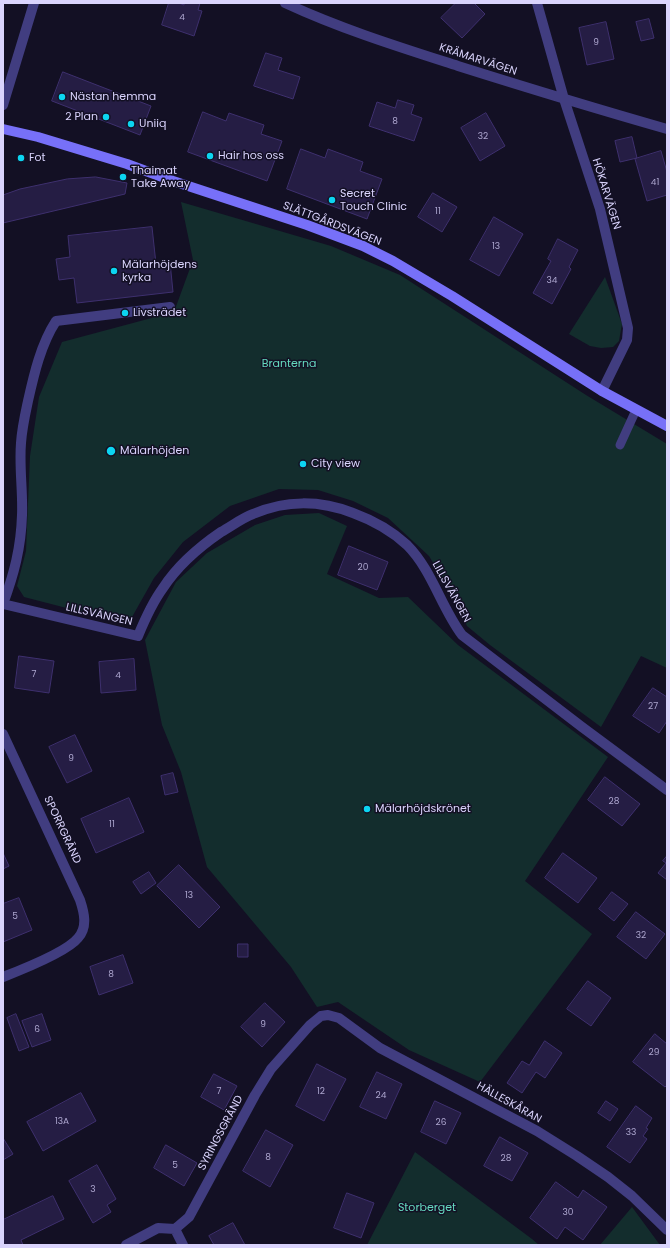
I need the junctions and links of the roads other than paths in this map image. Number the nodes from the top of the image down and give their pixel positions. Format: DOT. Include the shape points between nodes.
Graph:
graph roads {
  1 [pos="34,3"];
  2 [pos="285,3"];
  3 [pos="537,3"];
  4 [pos="564,99"];
  5 [pos="3,105"];
  6 [pos="3,129"];
  7 [pos="667,129"];
  8 [pos="170,307"];
  9 [pos="602,390"];
  10 [pos="636,410"];
  11 [pos="667,426"];
  12 [pos="620,445"];
  13 [pos="8,577"];
  14 [pos="3,604"];
  15 [pos="3,734"];
  16 [pos="667,790"];
  17 [pos="3,977"];
  18 [pos="328,1016"];
  19 [pos="175,1229"];
  20 [pos="667,1230"];
  21 [pos="126,1245"];
  22 [pos="183,1245"];
  1 -- 5 [label="street"];
  2 -- 4 [label="street, KRÄMARVÄGEN" via="369,38"];
  3 -- 4 [label="street, HÖKARVÄGEN"];
  4 -- 7 [label="street, KRÄMARVÄGEN"];
  4 -- 9 [label="street, HÖKARVÄGEN" via="600,209 628,328 625,346"];
  6 -- 9 [label="street, SLÄTTGÅRDSVÄGEN" via="127,164 364,246 452,296"];
  8 -- 13 [label="street" via="56,321 49,332 34,374 23,423 20,457 22,516 18,553"];
  9 -- 10 [label="street, SLÄTTGÅRDSVÄGEN"];
  10 -- 11 [label="street, SLÄTTGÅRDSVÄGEN"];
  10 -- 12 [label="lane"];
  13 -- 14 [label="street"];
  14 -- 16 [label="street, LILLSVÄNGEN" via="138,636 148,612 177,570 211,539 241,520 271,507 297,503 321,504 342,509 368,518 407,546 422,564 452,622 462,635"];
  15 -- 17 [label="street, SPORRGRÄND" via="80,900 85,918 78,939 64,949"];
  18 -- 19 [label="street, SYRINGSGRÄND" via="321,1016 310,1025 271,1069 189,1217"];
  18 -- 20 [label="street, HÄLLESKÅRAN" via="339,1018 380,1048 577,1156 632,1196"];
  19 -- 21 [label="street" via="158,1228"];
  19 -- 22 [label="street"];
}
